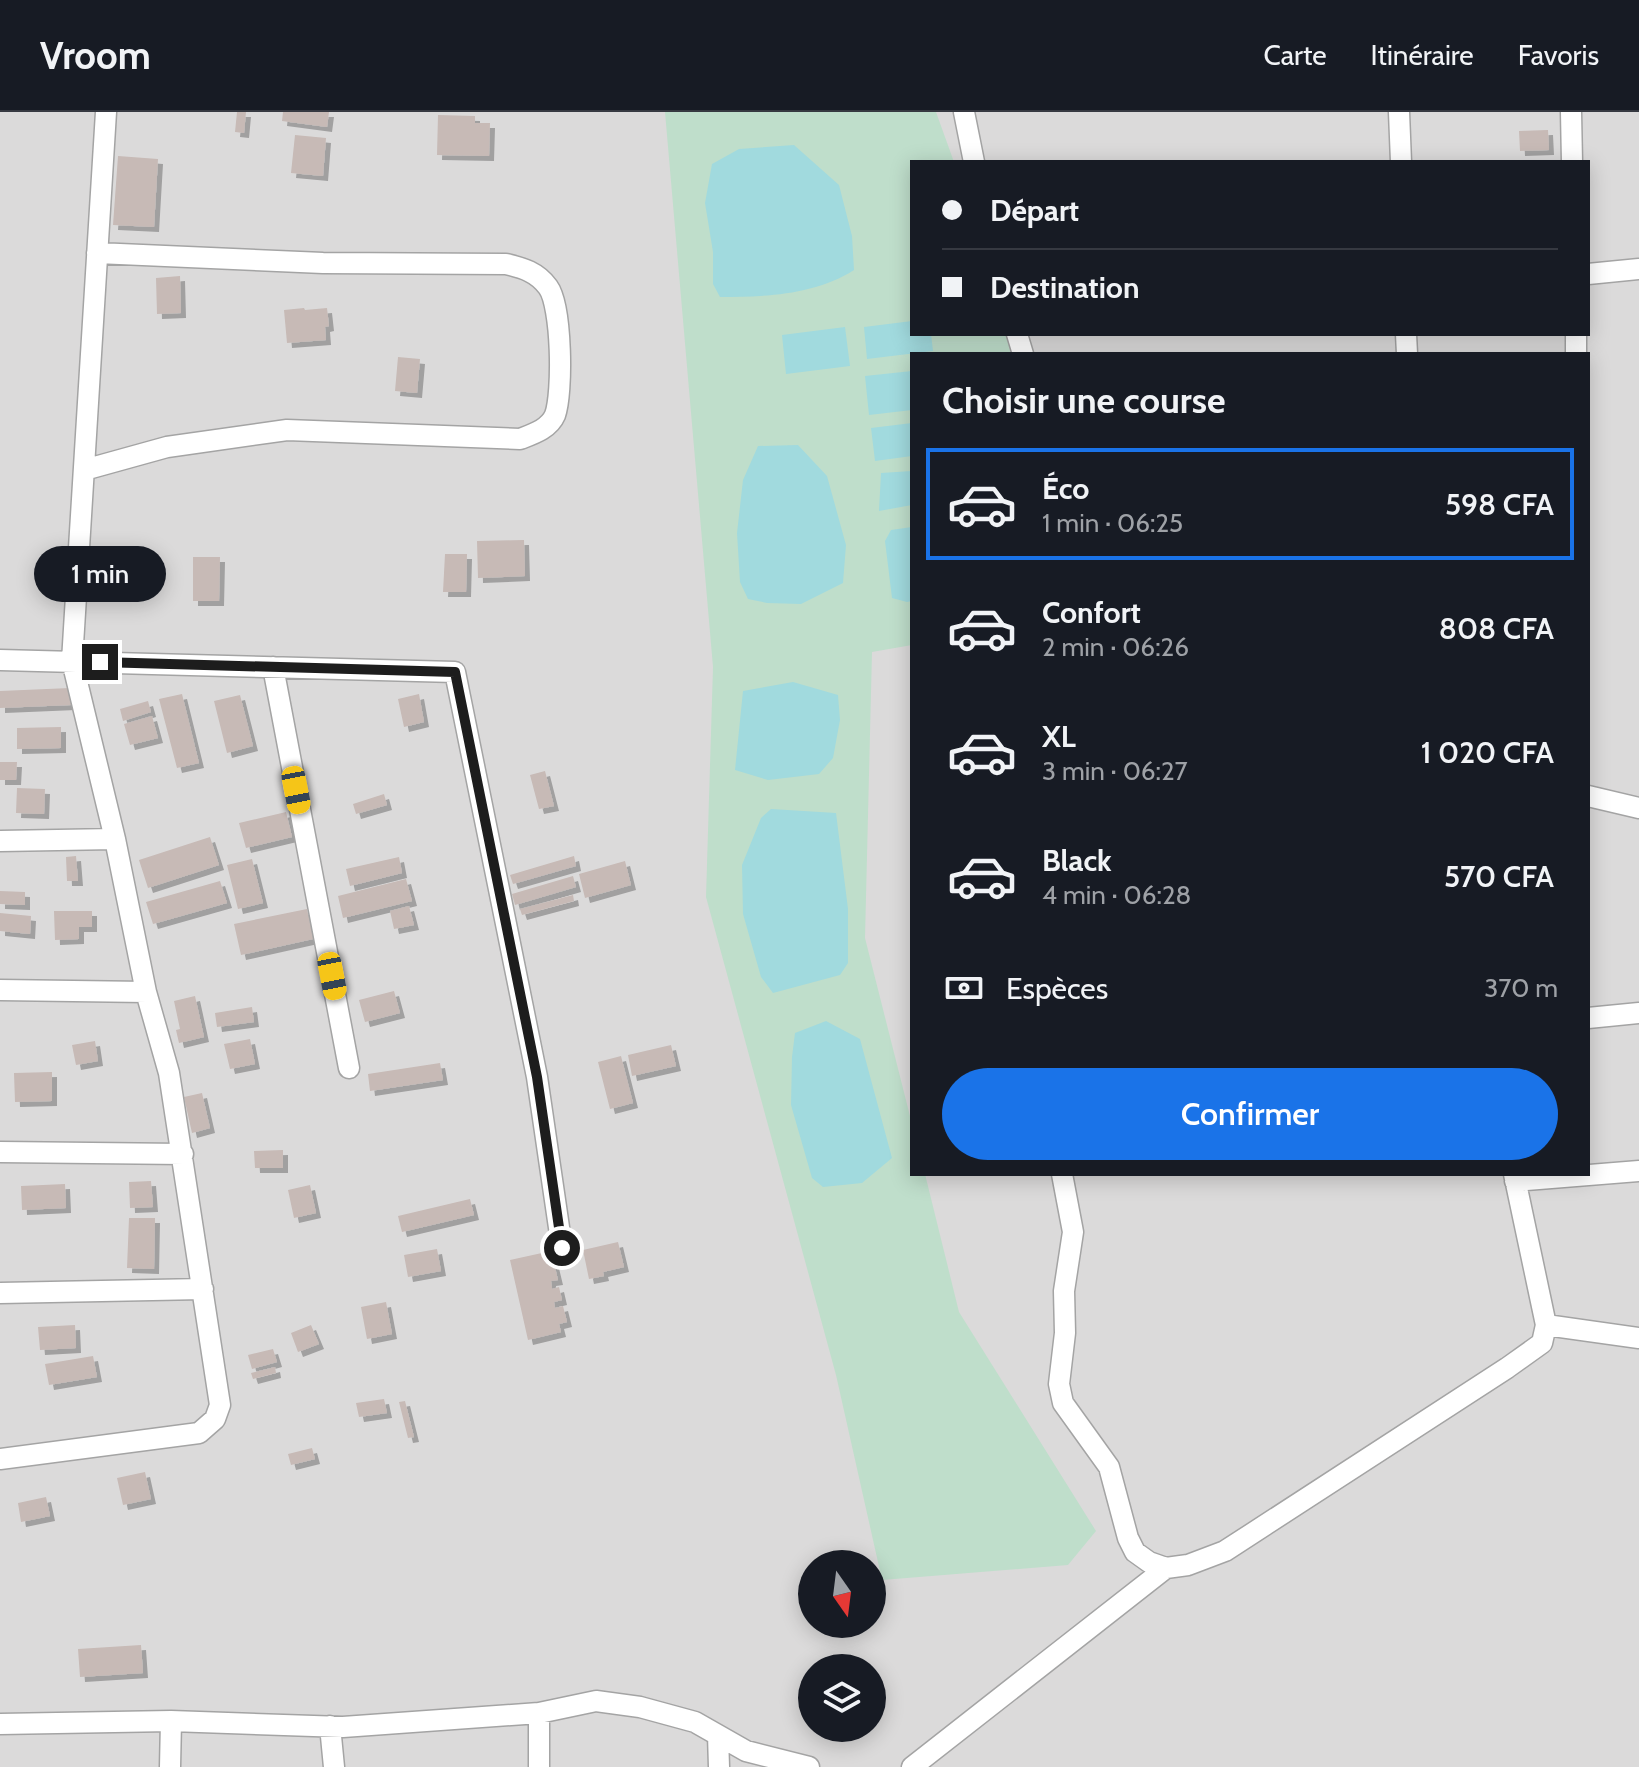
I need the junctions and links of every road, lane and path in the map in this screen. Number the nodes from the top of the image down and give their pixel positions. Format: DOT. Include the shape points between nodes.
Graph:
graph roads {
  1 [pos="106,112"];
  2 [pos="964,112"];
  3 [pos="1399,112"];
  4 [pos="1571,112"];
  5 [pos="974,160"];
  6 [pos="1401,160"];
  7 [pos="1572,160"];
  8 [pos="97,253"];
  9 [pos="1639,269"];
  10 [pos="1590,274"];
  11 [pos="84,470"];
  12 [pos="0,660"];
  13 [pos="72,661"];
  14 [pos="273,667"];
  15 [pos="1590,796"];
  16 [pos="1639,808"];
  17 [pos="115,839"];
  18 [pos="0,841"];
  19 [pos="0,990"];
  20 [pos="146,992"];
  21 [pos="1639,1013"];
  22 [pos="1590,1018"];
  23 [pos="349,1068"];
  24 [pos="0,1152"];
  25 [pos="183,1154"];
  26 [pos="1639,1171"];
  27 [pos="1590,1173"];
  28 [pos="1062,1176"];
  29 [pos="1535,1176"];
  30 [pos="1514,1177"];
  31 [pos="562,1248"];
  32 [pos="203,1289"];
  33 [pos="0,1293"];
  34 [pos="1546,1325"];
  35 [pos="1639,1338"];
  36 [pos="0,1459"];
  37 [pos="1166,1568"];
  38 [pos="539,1713"];
  39 [pos="171,1721"];
  40 [pos="0,1724"];
  41 [pos="330,1726"];
  42 [pos="718,1735"];
  43 [pos="170,1767"];
  44 [pos="334,1767"];
  45 [pos="539,1767"];
  46 [pos="719,1767"];
  47 [pos="809,1767"];
  48 [pos="912,1767"];
  1 -- 8 [label="street"];
  2 -- 5 [label="street"];
  3 -- 6 [label="street"];
  4 -- 7 [label="street"];
  8 -- 11 [label="street"];
  8 -- 11 [label="street" via="506,264 531,270 550,288 560,326 558,392 554,417 540,432 520,439 287,430 167,447"];
  9 -- 10 [label="street"];
  11 -- 13 [label="street"];
  12 -- 13 [label="street"];
  13 -- 14 [label="street"];
  13 -- 17 [label="street"];
  14 -- 23 [label="street"];
  14 -- 31 [label="street" via="455,672 537,1077"];
  15 -- 16 [label="street"];
  17 -- 18 [label="street"];
  17 -- 20 [label="street"];
  19 -- 20 [label="street"];
  20 -- 25 [label="street" via="169,1073"];
  21 -- 22 [label="street"];
  24 -- 25 [label="street"];
  25 -- 32 [label="street"];
  26 -- 27 [label="street"];
  28 -- 37 [label="street" via="1073,1232 1064,1291 1059,1384 1063,1403 1109,1467 1135,1552"];
  29 -- 30 [label="street"];
  30 -- 34 [label="street"];
  32 -- 33 [label="street"];
  32 -- 36 [label="street" via="220,1405 215,1419 199,1433"];
  34 -- 35 [label="street"];
  34 -- 37 [label="street" via="1542,1343 1507,1368 1225,1551"];
  37 -- 48 [label="street"];
  38 -- 41 [label="street"];
  38 -- 42 [label="street" via="596,1701 695,1722"];
  38 -- 45 [label="street"];
  39 -- 40 [label="street"];
  39 -- 41 [label="street"];
  39 -- 43 [label="street"];
  41 -- 44 [label="street"];
  42 -- 46 [label="street"];
  42 -- 47 [label="street" via="746,1751"];
}
